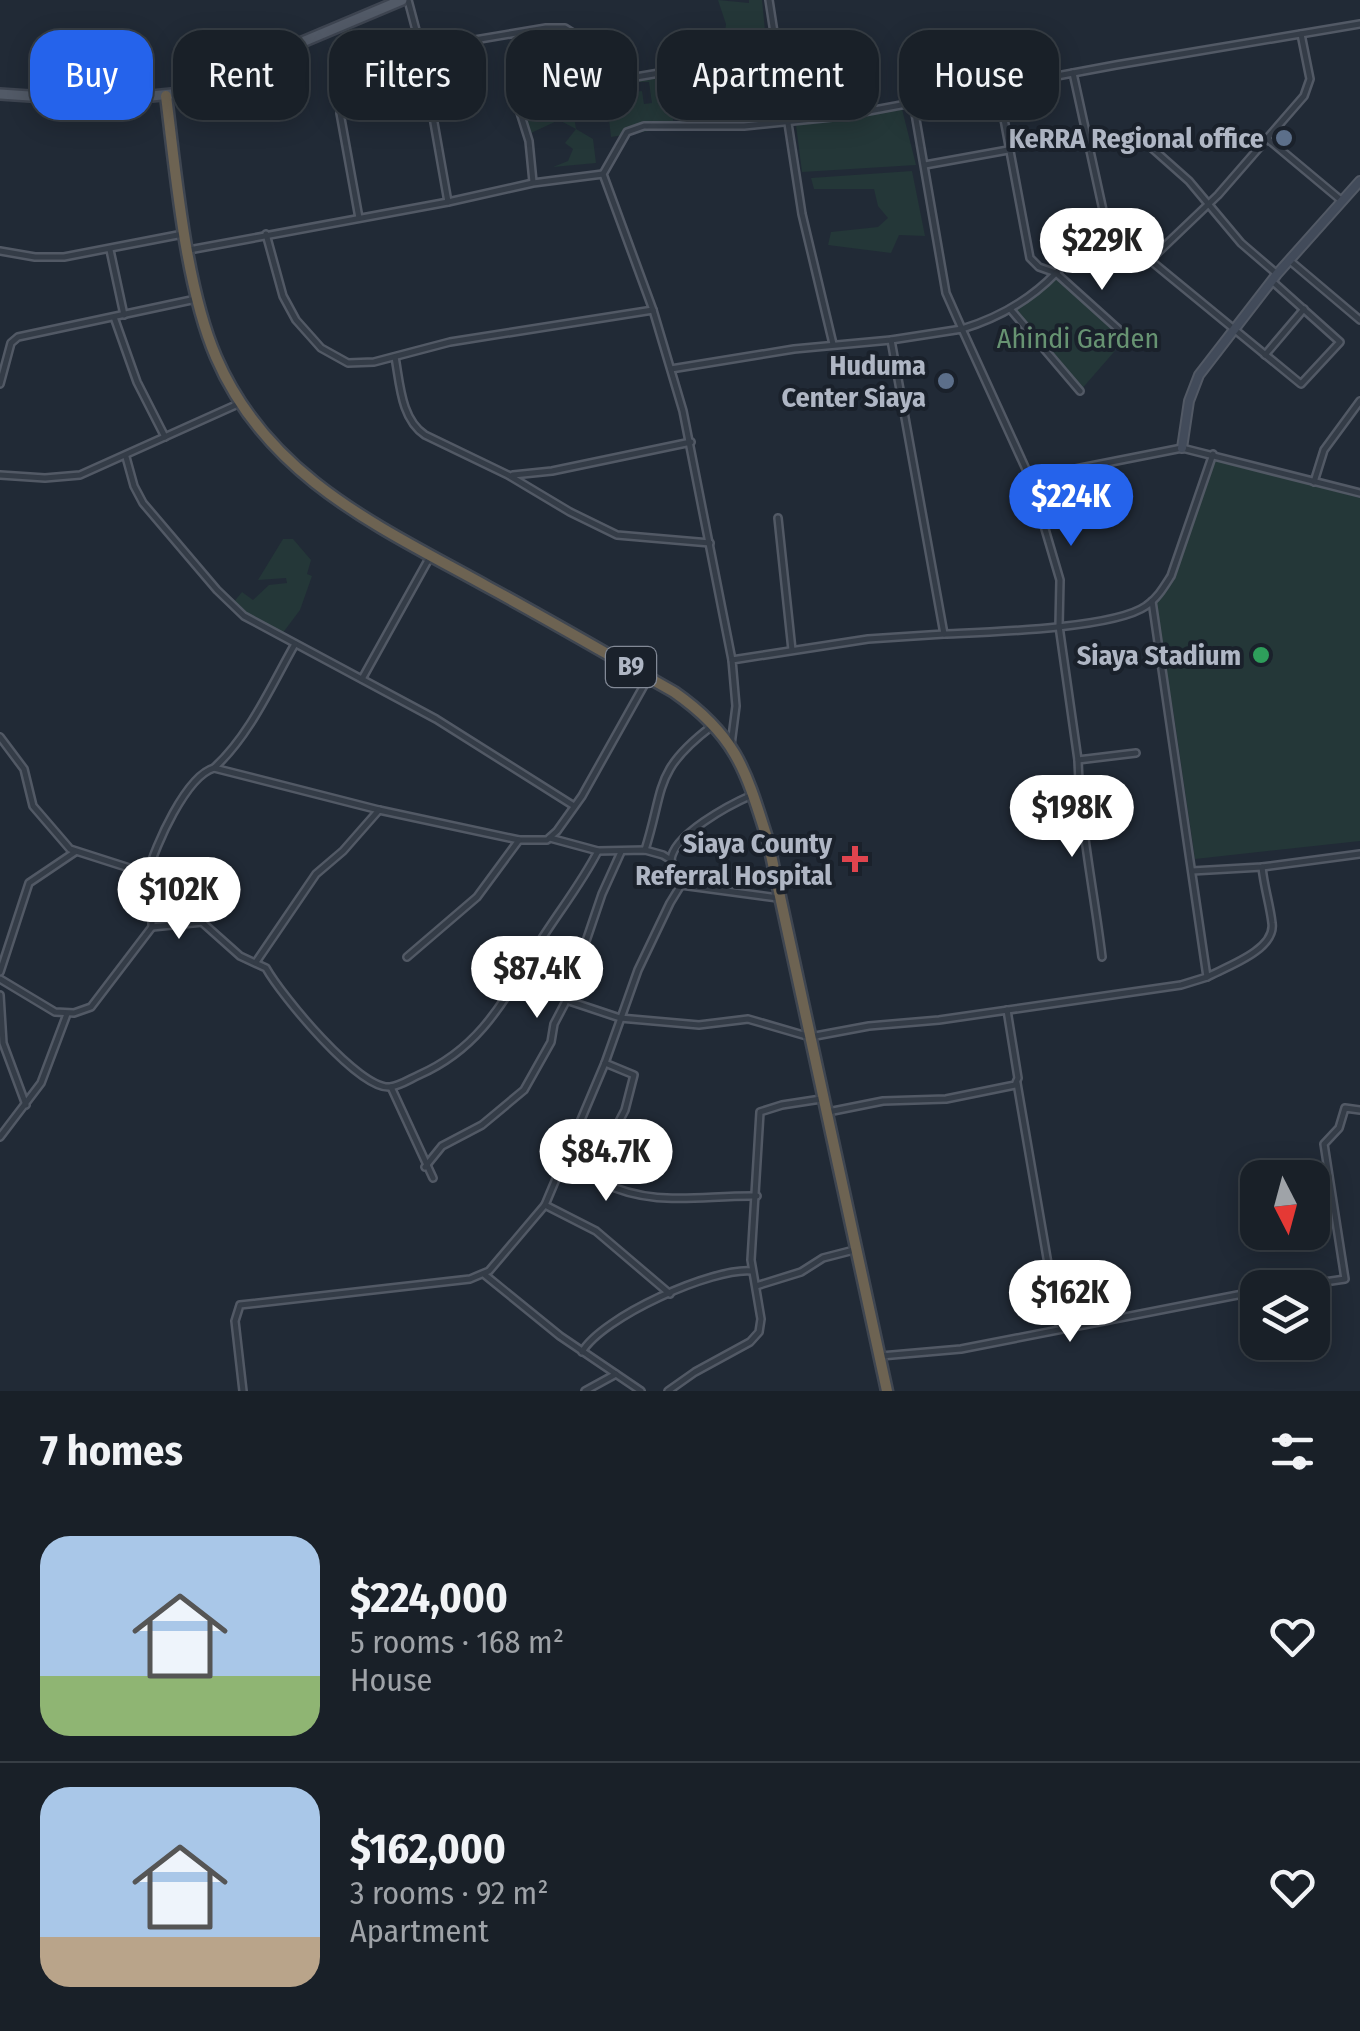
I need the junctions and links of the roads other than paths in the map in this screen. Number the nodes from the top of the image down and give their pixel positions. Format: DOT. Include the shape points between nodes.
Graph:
graph roads {
  1 [pos="405,0"];
  2 [pos="769,0"];
  3 [pos="1360,24"];
  4 [pos="415,30"];
  5 [pos="534,30"];
  6 [pos="570,30"];
  7 [pos="1301,34"];
  8 [pos="1073,73"];
  9 [pos="1059,76"];
  10 [pos="0,94"];
  11 [pos="166,96"];
  12 [pos="899,104"];
  13 [pos="341,120"];
  14 [pos="434,120"];
  15 [pos="522,120"];
  16 [pos="916,120"];
  17 [pos="1003,120"];
  18 [pos="790,122"];
  19 [pos="1269,140"];
  20 [pos="1087,141"];
  21 [pos="1008,150"];
  22 [pos="925,165"];
  23 [pos="603,174"];
  24 [pos="533,183"];
  25 [pos="1359,183"];
  26 [pos="1342,201"];
  27 [pos="448,202"];
  28 [pos="1209,204"];
  29 [pos="358,218"];
  30 [pos="1106,224"];
  31 [pos="186,234"];
  32 [pos="266,234"];
  33 [pos="110,250"];
  34 [pos="189,250"];
  35 [pos="0,252"];
  36 [pos="1150,260"];
  37 [pos="1290,260"];
  38 [pos="1056,273"];
  39 [pos="1275,277"];
  40 [pos="198,298"];
  41 [pos="1304,309"];
  42 [pos="652,310"];
  43 [pos="1010,310"];
  44 [pos="124,315"];
  45 [pos="114,317"];
  46 [pos="1360,320"];
  47 [pos="962,329"];
  48 [pos="1232,330"];
  49 [pos="1127,336"];
  50 [pos="891,340"];
  51 [pos="833,344"];
  52 [pos="1265,356"];
  53 [pos="395,357"];
  54 [pos="672,368"];
  55 [pos="0,384"];
  56 [pos="1080,390"];
  57 [pos="1360,401"];
  58 [pos="241,402"];
  59 [pos="166,437"];
  60 [pos="691,442"];
  61 [pos="1182,448"];
  62 [pos="1213,454"];
  63 [pos="126,457"];
  64 [pos="0,475"];
  65 [pos="508,476"];
  66 [pos="1030,478"];
  67 [pos="1314,482"];
  68 [pos="1360,493"];
  69 [pos="778,518"];
  70 [pos="712,544"];
  71 [pos="431,555"];
  72 [pos="1152,601"];
  73 [pos="1059,626"];
  74 [pos="944,634"];
  75 [pos="295,644"];
  76 [pos="792,650"];
  77 [pos="732,660"];
  78 [pos="648,677"];
  79 [pos="362,679"];
  80 [pos="714,724"];
  81 [pos="0,737"];
  82 [pos="731,746"];
  83 [pos="1136,754"];
  84 [pos="1078,760"];
  85 [pos="214,768"];
  86 [pos="754,794"];
  87 [pos="574,806"];
  88 [pos="379,810"];
  89 [pos="550,838"];
  90 [pos="519,840"];
  91 [pos="645,850"];
  92 [pos="598,851"];
  93 [pos="75,852"];
  94 [pos="621,852"];
  95 [pos="1360,854"];
  96 [pos="671,860"];
  97 [pos="1262,868"];
  98 [pos="1192,871"];
  99 [pos="146,872"];
  100 [pos="682,885"];
  101 [pos="780,898"];
  102 [pos="203,922"];
  103 [pos="152,927"];
  104 [pos="407,956"];
  105 [pos="1102,957"];
  106 [pos="256,962"];
  107 [pos="0,976"];
  108 [pos="1206,977"];
  109 [pos="0,995"];
  110 [pos="566,1000"];
  111 [pos="1006,1010"];
  112 [pos="68,1014"];
  113 [pos="620,1018"];
  114 [pos="810,1037"];
  115 [pos="605,1064"];
  116 [pos="1017,1084"];
  117 [pos="391,1087"];
  118 [pos="824,1098"];
  119 [pos="26,1106"];
  120 [pos="1360,1110"];
  121 [pos="827,1112"];
  122 [pos="0,1136"];
  123 [pos="425,1167"];
  124 [pos="433,1178"];
  125 [pos="758,1196"];
  126 [pos="544,1205"];
  127 [pos="857,1250"];
  128 [pos="752,1271"];
  129 [pos="486,1274"];
  130 [pos="1330,1281"];
  131 [pos="756,1286"];
  132 [pos="670,1294"];
  133 [pos="1240,1295"];
  134 [pos="1064,1329"];
  135 [pos="582,1352"];
  136 [pos="878,1356"];
  137 [pos="616,1374"];
  138 [pos="243,1391"];
  139 [pos="585,1391"];
  140 [pos="641,1391"];
  141 [pos="668,1391"];
  142 [pos="887,1391"];
  1 -- 4 [label="street"];
  1 -- 11 [label="main road"];
  2 -- 18 [label="street"];
  3 -- 7 [label="street"];
  5 -- 6 [label="street"];
  7 -- 8 [label="street"];
  7 -- 19 [label="street" via="1309,87"];
  8 -- 9 [label="street"];
  8 -- 20 [label="street"];
  10 -- 11 [label="main road" via="103,101"];
  11 -- 31 [label="highway, B9"];
  12 -- 18 [label="street"];
  13 -- 29 [label="street"];
  14 -- 27 [label="street"];
  15 -- 24 [label="street"];
  16 -- 22 [label="street"];
  17 -- 21 [label="street"];
  18 -- 23 [label="street" via="633,128"];
  18 -- 51 [label="street" via="802,214"];
  19 -- 26 [label="street"];
  19 -- 28 [label="street"];
  20 -- 28 [label="street" via="1144,141"];
  20 -- 30 [label="street"];
  21 -- 22 [label="street"];
  21 -- 38 [label="street" via="1030,258"];
  22 -- 47 [label="street" via="946,293"];
  23 -- 24 [label="street"];
  23 -- 42 [label="street"];
  24 -- 27 [label="street"];
  25 -- 26 [label="main road"];
  26 -- 37 [label="main road"];
  27 -- 29 [label="street"];
  28 -- 36 [label="street"];
  28 -- 39 [label="street"];
  29 -- 32 [label="street"];
  30 -- 36 [label="street"];
  30 -- 38 [label="street" via="1084,238"];
  31 -- 33 [label="street"];
  31 -- 34 [label="highway, B9"];
  32 -- 34 [label="street"];
  32 -- 53 [label="street" via="283,296 320,348 348,363"];
  33 -- 35 [label="street" via="56,258"];
  33 -- 44 [label="street"];
  34 -- 40 [label="highway, B9"];
  36 -- 48 [label="street"];
  37 -- 39 [label="main road"];
  37 -- 46 [label="street"];
  38 -- 43 [label="street"];
  38 -- 49 [label="street"];
  39 -- 41 [label="street"];
  39 -- 48 [label="main road"];
  40 -- 44 [label="street"];
  40 -- 58 [label="highway, B9" via="216,357"];
  41 -- 52 [label="street"];
  41 -- 52 [label="street" via="1340,342 1301,384"];
  42 -- 53 [label="street"];
  42 -- 54 [label="street"];
  43 -- 47 [label="street"];
  43 -- 56 [label="street"];
  44 -- 45 [label="street"];
  45 -- 55 [label="street" via="15,339"];
  45 -- 59 [label="street"];
  47 -- 50 [label="street"];
  47 -- 66 [label="street"];
  48 -- 52 [label="street"];
  48 -- 61 [label="main road" via="1194,386"];
  50 -- 51 [label="street"];
  50 -- 74 [label="street"];
  51 -- 54 [label="street"];
  53 -- 65 [label="street" via="406,409 419,432"];
  54 -- 60 [label="street"];
  57 -- 67 [label="street" via="1324,450"];
  58 -- 59 [label="street"];
  58 -- 71 [label="highway, B9" via="308,480"];
  59 -- 63 [label="street"];
  60 -- 65 [label="street"];
  60 -- 70 [label="street"];
  61 -- 62 [label="street"];
  61 -- 66 [label="street"];
  62 -- 67 [label="street"];
  62 -- 72 [label="street" via="1171,576"];
  63 -- 64 [label="street" via="80,475"];
  63 -- 75 [label="street" via="143,504 216,590 244,616"];
  65 -- 70 [label="street" via="617,535"];
  66 -- 73 [label="street" via="1058,565"];
  67 -- 68 [label="street"];
  69 -- 76 [label="street"];
  70 -- 77 [label="street"];
  71 -- 78 [label="highway, B9"];
  71 -- 79 [label="street"];
  72 -- 73 [label="street" via="1122,615"];
  72 -- 98 [label="street"];
  73 -- 74 [label="street"];
  73 -- 84 [label="street"];
  74 -- 76 [label="street"];
  75 -- 79 [label="street"];
  75 -- 85 [label="street" via="234,748"];
  76 -- 77 [label="street"];
  77 -- 82 [label="street"];
  78 -- 80 [label="highway, B9"];
  78 -- 87 [label="street"];
  79 -- 87 [label="street"];
  80 -- 82 [label="highway, B9"];
  80 -- 91 [label="street" via="669,767"];
  81 -- 93 [label="street" via="24,769 34,806"];
  82 -- 86 [label="highway, B9"];
  83 -- 84 [label="street"];
  84 -- 105 [label="street" via="1081,827"];
  85 -- 88 [label="street"];
  85 -- 99 [label="street" via="200,776 177,809"];
  86 -- 96 [label="street" via="684,836"];
  86 -- 101 [label="highway, B9"];
  87 -- 89 [label="street"];
  88 -- 90 [label="street"];
  88 -- 106 [label="street" via="316,874"];
  89 -- 90 [label="street"];
  89 -- 92 [label="street"];
  90 -- 104 [label="street" via="477,897"];
  91 -- 94 [label="street"];
  91 -- 96 [label="street"];
  92 -- 94 [label="street"];
  92 -- 117 [label="street" via="497,1014 443,1063"];
  93 -- 99 [label="street"];
  93 -- 107 [label="street" via="29,882"];
  94 -- 110 [label="street"];
  95 -- 97 [label="street"];
  96 -- 100 [label="street"];
  97 -- 98 [label="street"];
  97 -- 108 [label="street" via="1270,937"];
  98 -- 108 [label="street"];
  99 -- 102 [label="street"];
  99 -- 103 [label="street"];
  100 -- 101 [label="street"];
  100 -- 113 [label="street"];
  101 -- 114 [label="highway, B9"];
  102 -- 103 [label="street"];
  102 -- 106 [label="street"];
  103 -- 112 [label="street" via="97,1002"];
  106 -- 117 [label="street" via="362,1076"];
  107 -- 112 [label="street"];
  108 -- 111 [label="street"];
  109 -- 119 [label="street" via="4,1043"];
  110 -- 113 [label="street"];
  110 -- 123 [label="street" via="524,1090 482,1125 442,1146"];
  111 -- 114 [label="street"];
  111 -- 116 [label="street"];
  112 -- 119 [label="street" via="48,1071"];
  113 -- 114 [label="street" via="700,1025 748,1019"];
  113 -- 115 [label="street"];
  114 -- 118 [label="highway, B9"];
  115 -- 125 [label="street" via="634,1075 600,1182 660,1201"];
  115 -- 126 [label="street"];
  116 -- 121 [label="street"];
  116 -- 134 [label="street"];
  117 -- 123 [label="street"];
  118 -- 121 [label="highway, B9"];
  118 -- 125 [label="street" via="760,1112"];
  119 -- 122 [label="street"];
  120 -- 130 [label="street" via="1345,1108 1324,1144 1345,1279"];
  121 -- 127 [label="highway, B9"];
  123 -- 124 [label="street"];
  125 -- 128 [label="street"];
  126 -- 129 [label="street"];
  126 -- 132 [label="street" via="596,1231"];
  127 -- 131 [label="street"];
  127 -- 136 [label="highway, B9"];
  128 -- 131 [label="street"];
  128 -- 132 [label="street" via="728,1271"];
  129 -- 135 [label="street"];
  129 -- 138 [label="street" via="246,1302 235,1321"];
  131 -- 141 [label="street" via="756,1338"];
  132 -- 135 [label="street" via="602,1331"];
  133 -- 134 [label="street"];
  134 -- 136 [label="street"];
  135 -- 137 [label="street"];
  136 -- 142 [label="highway, B9"];
  137 -- 139 [label="street"];
  137 -- 140 [label="street"];
}
